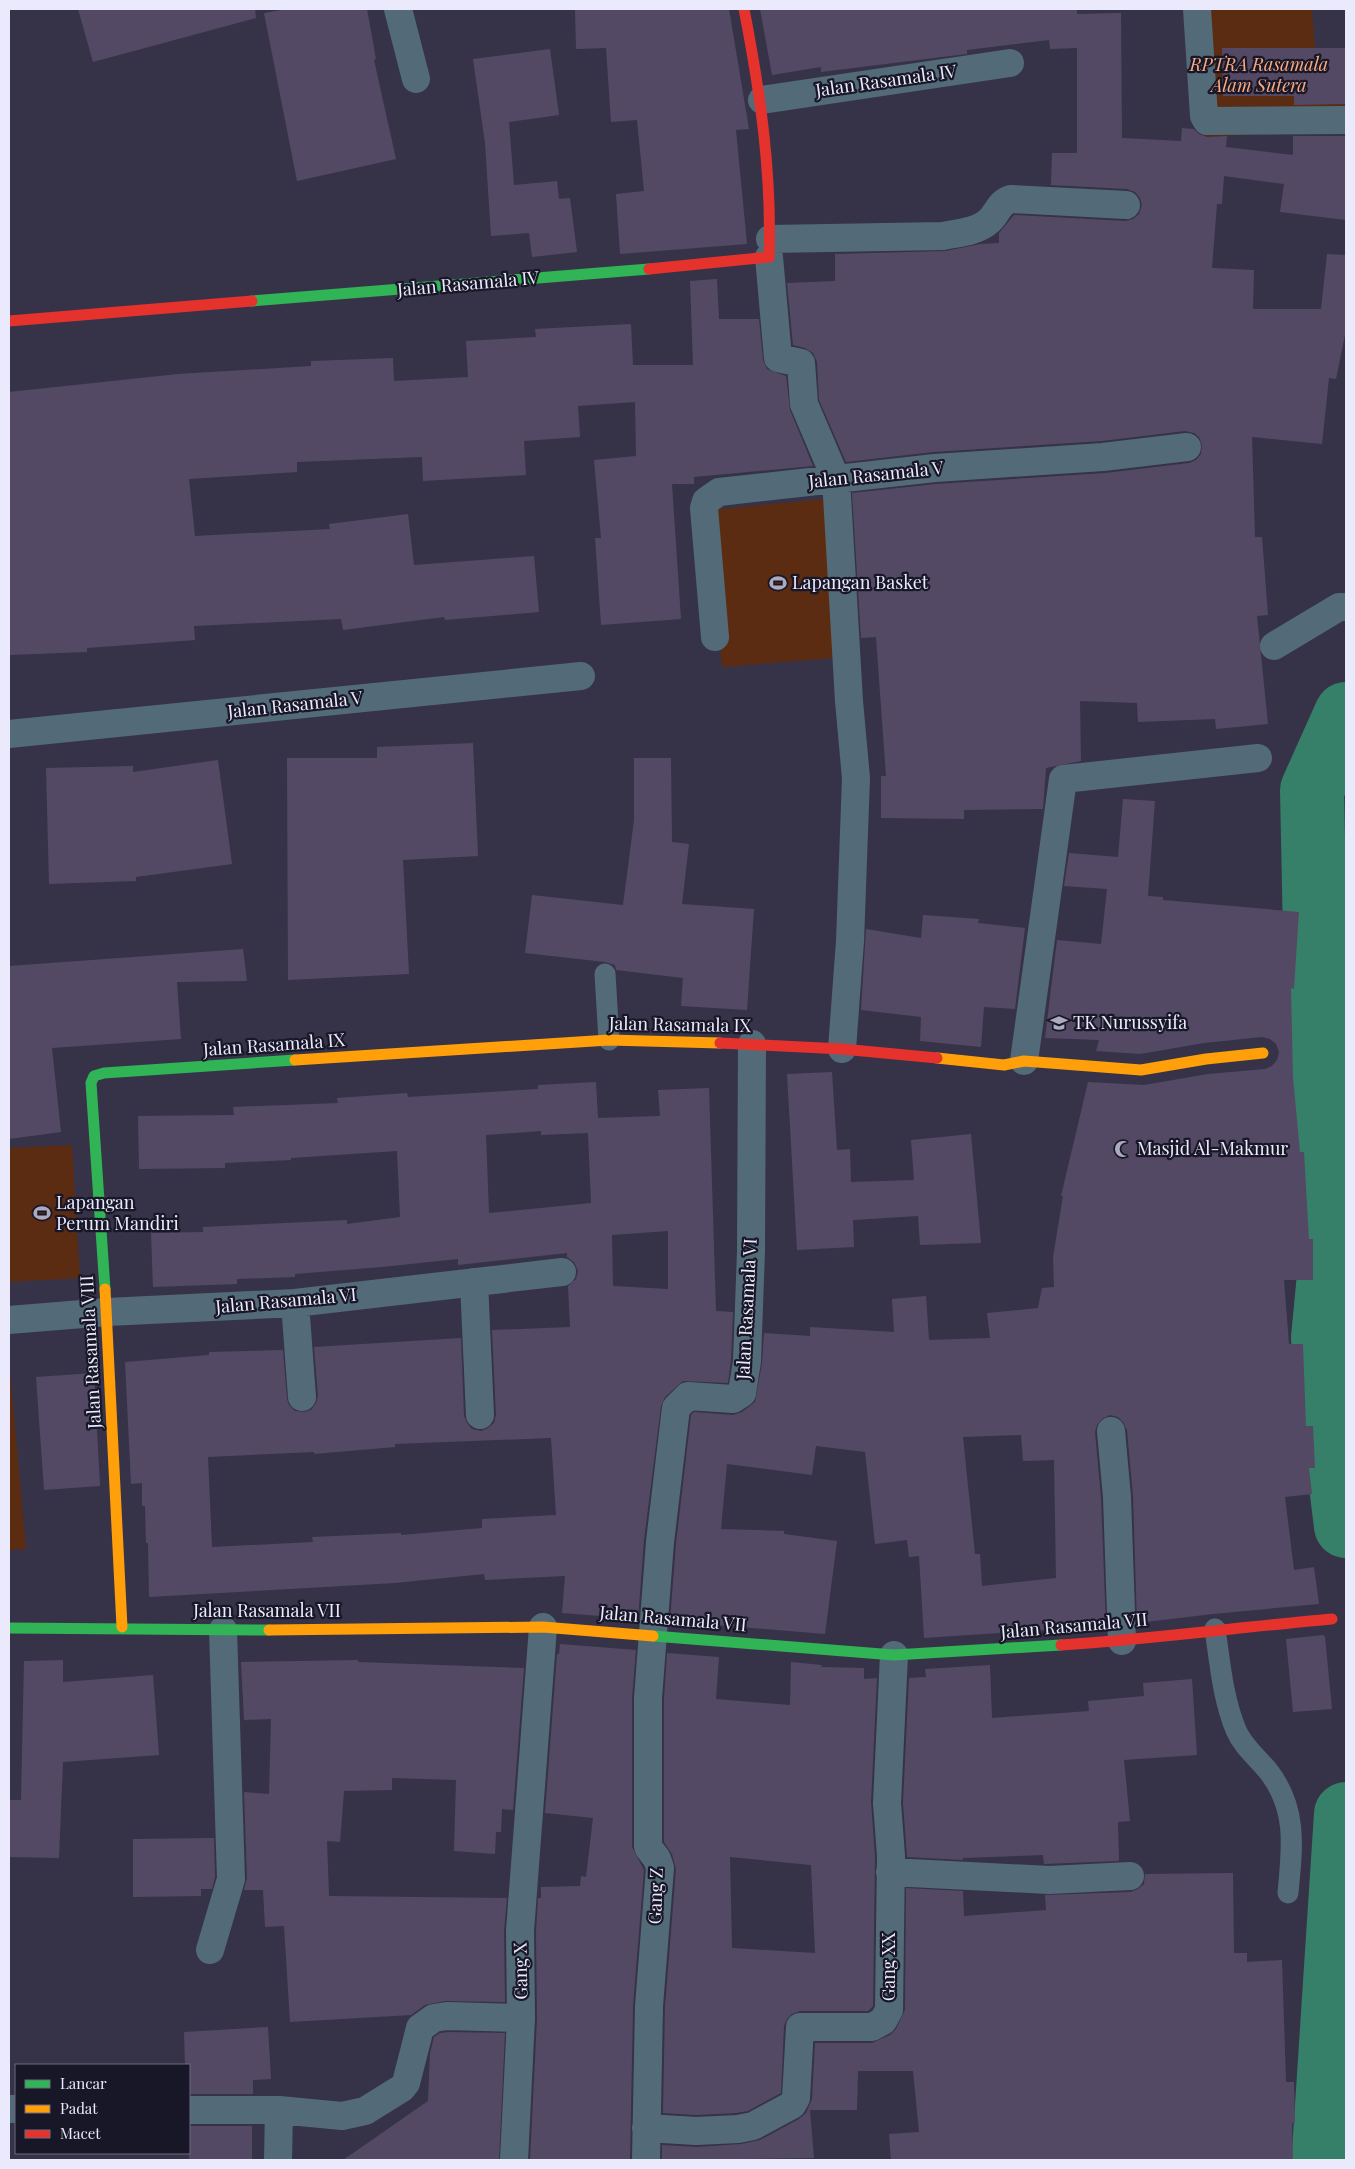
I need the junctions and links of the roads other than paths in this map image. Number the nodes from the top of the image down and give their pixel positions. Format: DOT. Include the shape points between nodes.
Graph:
graph roads {
  1 [pos="398,9"];
  2 [pos="744,9"];
  3 [pos="1197,9"];
  4 [pos="1010,63"];
  5 [pos="416,79"];
  6 [pos="762,100"];
  7 [pos="1346,120"];
  8 [pos="1126,205"];
  9 [pos="770,248"];
  10 [pos="9,321"];
  11 [pos="1187,447"];
  12 [pos="836,479"];
  13 [pos="1343,608"];
  14 [pos="715,638"];
  15 [pos="1274,646"];
  16 [pos="581,676"];
  17 [pos="9,734"];
  18 [pos="1258,758"];
  19 [pos="605,974"];
  20 [pos="609,1040"];
  21 [pos="752,1044"];
  22 [pos="842,1049"];
  23 [pos="1263,1053"];
  24 [pos="1024,1061"];
  25 [pos="94,1076"];
  26 [pos="562,1272"];
  27 [pos="474,1282"];
  28 [pos="295,1302"];
  29 [pos="107,1312"];
  30 [pos="9,1320"];
  31 [pos="302,1397"];
  32 [pos="480,1416"];
  33 [pos="1111,1431"];
  34 [pos="1332,1619"];
  35 [pos="122,1627"];
  36 [pos="543,1627"];
  37 [pos="9,1628"];
  38 [pos="1215,1629"];
  39 [pos="223,1630"];
  40 [pos="653,1634"];
  41 [pos="1122,1641"];
  42 [pos="894,1655"];
  43 [pos="890,1872"];
  44 [pos="1130,1876"];
  45 [pos="1288,1893"];
  46 [pos="210,1950"];
  47 [pos="520,2018"];
  48 [pos="190,2110"];
  49 [pos="279,2110"];
  50 [pos="646,2128"];
  51 [pos="278,2160"];
  52 [pos="514,2160"];
  53 [pos="646,2160"];
  1 -- 5 [label="street"];
  2 -- 6 [label="street"];
  3 -- 7 [label="street" via="1204,116 1207,121"];
  4 -- 6 [label="street, Jalan Rasamala IV"];
  6 -- 9 [label="street"];
  8 -- 9 [label="street" via="1010,198 1002,202 989,221 969,231 943,236"];
  9 -- 10 [label="street, Jalan Rasamala IV" via="765,260"];
  9 -- 12 [label="street" via="778,358 801,363 804,404"];
  11 -- 12 [label="street, Jalan Rasamala V"];
  12 -- 14 [label="street, Jalan Rasamala V" via="720,492 706,501"];
  12 -- 22 [label="street" via="856,778"];
  13 -- 15 [label="street"];
  16 -- 17 [label="street, Jalan Rasamala V"];
  18 -- 24 [label="street" via="1064,778"];
  19 -- 20 [label="lane"];
  20 -- 21 [label="street, Jalan Rasamala IX"];
  20 -- 25 [label="street, Jalan Rasamala IX"];
  21 -- 22 [label="street, Jalan Rasamala IX"];
  21 -- 40 [label="street, Jalan Rasamala VI" via="751,1251 747,1361 742,1393 733,1400 688,1396 676,1408"];
  22 -- 24 [label="street, Jalan Rasamala IX" via="1004,1065"];
  23 -- 24 [label="street, Jalan Rasamala IX" via="1141,1070"];
  25 -- 29 [label="street, Jalan Rasamala VIII" via="91,1084"];
  26 -- 27 [label="street, Jalan Rasamala VI"];
  27 -- 28 [label="street, Jalan Rasamala VI"];
  27 -- 32 [label="street"];
  28 -- 29 [label="street, Jalan Rasamala VI"];
  28 -- 31 [label="street"];
  29 -- 30 [label="street, Jalan Rasamala VI"];
  29 -- 35 [label="street, Jalan Rasamala VIII"];
  33 -- 41 [label="street" via="1117,1497"];
  34 -- 38 [label="street, Jalan Rasamala VII"];
  35 -- 37 [label="street, Jalan Rasamala VII"];
  35 -- 39 [label="street, Jalan Rasamala VII"];
  36 -- 39 [label="street, Jalan Rasamala VII"];
  36 -- 40 [label="street, Jalan Rasamala VII"];
  36 -- 47 [label="street, Gang X" via="520,1931"];
  38 -- 41 [label="street, Jalan Rasamala VII"];
  38 -- 45 [label="lane" via="1227,1702 1236,1731 1282,1790 1290,1813 1292,1846"];
  39 -- 46 [label="street" via="231,1879"];
  40 -- 42 [label="street, Jalan Rasamala VII"];
  40 -- 50 [label="street, Gang Z" via="648,1698 648,1847 660,1868 649,2006"];
  41 -- 42 [label="street, Jalan Rasamala VII"];
  42 -- 43 [label="street, Gang XX" via="888,1795"];
  43 -- 44 [label="street" via="1050,1880"];
  43 -- 50 [label="street, Gang XX" via="889,2010 883,2021 872,2027 802,2026 799,2029 796,2098 792,2105 753,2126 696,2131"];
  47 -- 49 [label="street, Gang X" via="434,2018 420,2028 406,2084 365,2110 342,2116"];
  47 -- 52 [label="street"];
  48 -- 49 [label="street, Gang X"];
  49 -- 51 [label="street"];
  50 -- 53 [label="street, Gang Z"];
}
